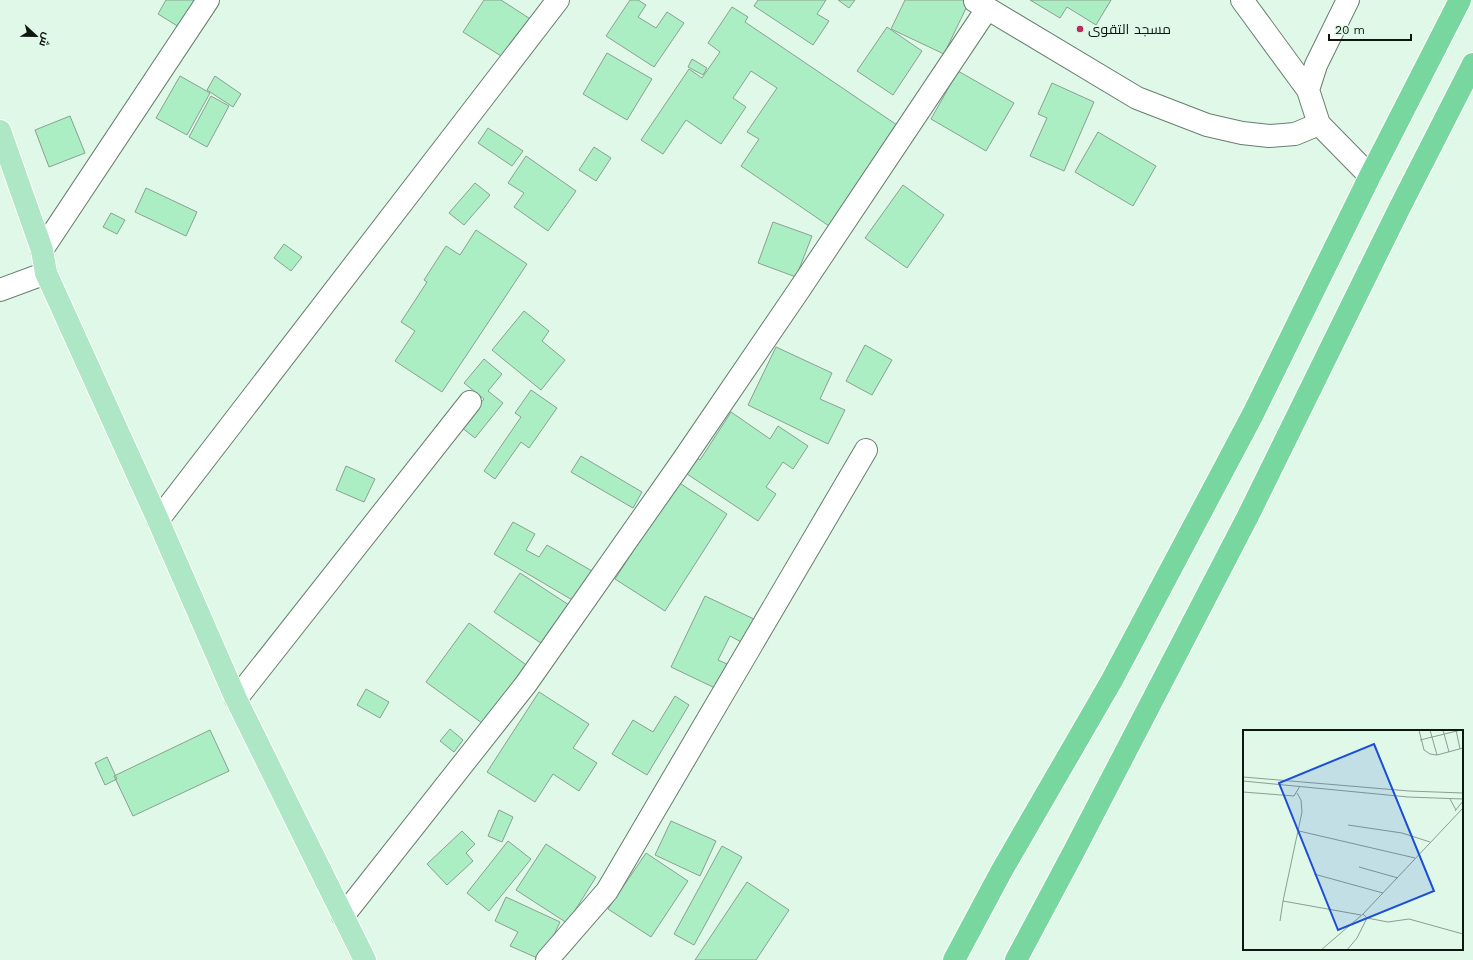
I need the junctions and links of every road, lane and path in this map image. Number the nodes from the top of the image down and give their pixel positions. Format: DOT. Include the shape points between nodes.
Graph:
graph roads {
  1 [pos="208,0"];
  2 [pos="558,0"];
  3 [pos="1242,0"];
  4 [pos="1348,0"];
  5 [pos="1460,0"];
  6 [pos="980,4"];
  7 [pos="1473,64"];
  8 [pos="1308,90"];
  9 [pos="1319,124"];
  10 [pos="0,131"];
  11 [pos="1370,176"];
  12 [pos="42,250"];
  13 [pos="46,273"];
  14 [pos="0,290"];
  15 [pos="470,402"];
  16 [pos="866,450"];
  17 [pos="158,520"];
  18 [pos="236,699"];
  19 [pos="343,916"];
  20 [pos="364,960"];
  21 [pos="547,960"];
  22 [pos="954,960"];
  23 [pos="1016,960"];
  1 -- 12 [label="street"];
  2 -- 17 [label="street"];
  3 -- 8 [label="street"];
  4 -- 8 [label="street" via="1316,65"];
  5 -- 11 [label="highway"];
  6 -- 9 [label="street" via="1137,98 1207,125 1269,136 1295,134"];
  6 -- 19 [label="street" via="795,296 676,470 526,684"];
  7 -- 23 [label="highway" via="1248,516"];
  8 -- 9 [label="street"];
  9 -- 11 [label="street"];
  10 -- 12 [label="main road"];
  11 -- 22 [label="highway" via="1239,442 1112,680 1001,872"];
  12 -- 13 [label="main road"];
  13 -- 14 [label="street"];
  13 -- 17 [label="main road"];
  15 -- 18 [label="street"];
  16 -- 21 [label="street" via="607,891"];
  17 -- 18 [label="main road"];
  18 -- 19 [label="main road"];
  19 -- 20 [label="main road"];
}
